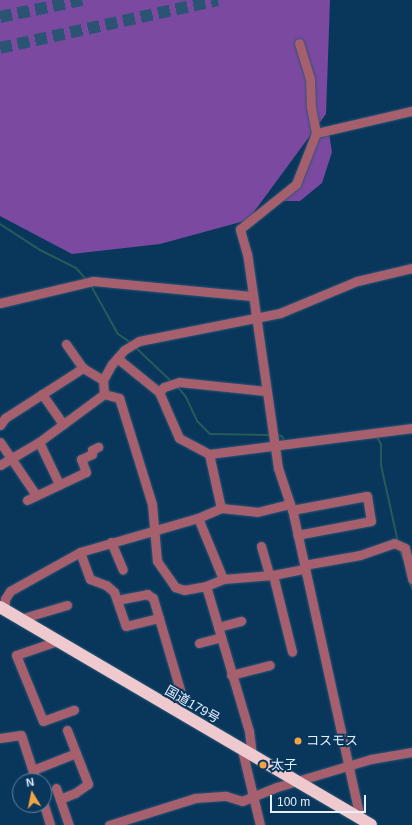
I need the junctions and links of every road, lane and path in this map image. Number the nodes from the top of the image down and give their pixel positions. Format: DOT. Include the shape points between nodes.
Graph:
graph roads {
  1 [pos="299,43"];
  2 [pos="411,111"];
  3 [pos="316,133"];
  4 [pos="412,268"];
  5 [pos="251,296"];
  6 [pos="0,303"];
  7 [pos="255,318"];
  8 [pos="66,344"];
  9 [pos="118,358"];
  10 [pos="83,368"];
  11 [pos="103,380"];
  12 [pos="266,391"];
  13 [pos="159,392"];
  14 [pos="42,394"];
  15 [pos="104,394"];
  16 [pos="63,424"];
  17 [pos="0,425"];
  18 [pos="412,428"];
  19 [pos="0,442"];
  20 [pos="39,442"];
  21 [pos="275,446"];
  22 [pos="98,447"];
  23 [pos="209,454"];
  24 [pos="11,459"];
  25 [pos="0,465"];
  26 [pos="59,484"];
  27 [pos="36,494"];
  28 [pos="27,500"];
  29 [pos="291,507"];
  30 [pos="221,508"];
  31 [pos="198,518"];
  32 [pos="154,529"];
  33 [pos="297,535"];
  34 [pos="110,542"];
  35 [pos="261,546"];
  36 [pos="80,552"];
  37 [pos="305,567"];
  38 [pos="123,570"];
  39 [pos="271,574"];
  40 [pos="222,579"];
  41 [pos="412,579"];
  42 [pos="206,586"];
  43 [pos="117,600"];
  44 [pos="67,605"];
  45 [pos="2,608"];
  46 [pos="159,618"];
  47 [pos="20,619"];
  48 [pos="241,621"];
  49 [pos="218,626"];
  50 [pos="221,637"];
  51 [pos="57,640"];
  52 [pos="199,643"];
  53 [pos="292,652"];
  54 [pos="270,665"];
  55 [pos="231,675"];
  56 [pos="74,710"];
  57 [pos="174,710"];
  58 [pos="67,730"];
  59 [pos="0,738"];
  60 [pos="247,752"];
  61 [pos="412,752"];
  62 [pos="76,753"];
  63 [pos="348,767"];
  64 [pos="32,770"];
  65 [pos="33,773"];
  66 [pos="299,782"];
  67 [pos="56,788"];
  68 [pos="254,798"];
  69 [pos="60,799"];
  70 [pos="46,813"];
  71 [pos="360,818"];
  72 [pos="50,825"];
  73 [pos="69,825"];
  74 [pos="109,825"];
  75 [pos="260,825"];
  76 [pos="371,825"];
  1 -- 3 [label="street" via="310,78 311,107"];
  2 -- 3 [label="street"];
  3 -- 5 [label="street" via="296,184 240,229 247,254"];
  4 -- 7 [label="street" via="357,280 280,313"];
  5 -- 6 [label="street" via="93,281"];
  5 -- 7 [label="street"];
  7 -- 9 [label="street" via="139,341"];
  7 -- 12 [label="street"];
  8 -- 10 [label="street"];
  9 -- 11 [label="street"];
  9 -- 13 [label="street"];
  10 -- 11 [label="street"];
  10 -- 14 [label="street"];
  11 -- 15 [label="street"];
  12 -- 13 [label="street" via="179,382 164,387"];
  12 -- 21 [label="street"];
  13 -- 23 [label="street" via="179,438"];
  14 -- 16 [label="street"];
  14 -- 17 [label="street" via="5,418"];
  15 -- 16 [label="street"];
  15 -- 32 [label="street" via="119,398 152,504"];
  16 -- 20 [label="street"];
  18 -- 21 [label="street"];
  19 -- 24 [label="street"];
  20 -- 24 [label="street"];
  20 -- 26 [label="street"];
  21 -- 23 [label="street"];
  21 -- 29 [label="street" via="278,468"];
  22 -- 26 [label="street" via="92,450 92,454 81,459 86,472"];
  23 -- 30 [label="street"];
  24 -- 25 [label="street"];
  24 -- 27 [label="street"];
  26 -- 27 [label="street"];
  27 -- 28 [label="street"];
  29 -- 30 [label="street" via="257,512"];
  29 -- 33 [label="street"];
  29 -- 33 [label="street" via="367,496 371,521"];
  30 -- 31 [label="street"];
  31 -- 32 [label="street"];
  31 -- 40 [label="street"];
  32 -- 34 [label="street"];
  32 -- 42 [label="street" via="157,560 175,587 184,590"];
  33 -- 37 [label="street"];
  34 -- 36 [label="street"];
  34 -- 38 [label="street"];
  35 -- 39 [label="street"];
  36 -- 43 [label="street" via="90,579 109,586"];
  36 -- 45 [label="street" via="10,591"];
  37 -- 39 [label="street"];
  37 -- 41 [label="street" via="360,555 394,544 405,548"];
  37 -- 63 [label="street"];
  39 -- 40 [label="street"];
  39 -- 53 [label="street"];
  40 -- 42 [label="street"];
  42 -- 49 [label="street"];
  43 -- 46 [label="street" via="150,595"];
  43 -- 46 [label="street" via="126,626"];
  44 -- 47 [label="street"];
  45 -- 47 [label="highway, 国道179号"];
  46 -- 57 [label="street" via="181,693"];
  47 -- 51 [label="highway, 国道179号"];
  48 -- 49 [label="street"];
  49 -- 50 [label="street"];
  50 -- 52 [label="street"];
  50 -- 55 [label="street"];
  51 -- 56 [label="street" via="16,655 43,721"];
  51 -- 57 [label="highway, 国道179号"];
  54 -- 55 [label="street"];
  55 -- 60 [label="street" via="249,731"];
  57 -- 60 [label="highway, 国道179号"];
  58 -- 62 [label="street"];
  59 -- 64 [label="street" via="21,735"];
  60 -- 66 [label="highway, 国道179号"];
  60 -- 68 [label="street"];
  61 -- 63 [label="street" via="371,759"];
  62 -- 64 [label="street"];
  62 -- 69 [label="street" via="88,784 76,793"];
  63 -- 66 [label="street"];
  63 -- 71 [label="street"];
  64 -- 65 [label="street"];
  66 -- 68 [label="street" via="277,787"];
  66 -- 71 [label="highway, 国道179号"];
  67 -- 69 [label="street"];
  68 -- 74 [label="street" via="242,802 226,796 195,798"];
  68 -- 75 [label="street"];
  69 -- 73 [label="street"];
  70 -- 72 [label="street"];
  71 -- 76 [label="highway, 国道179号"];
}
